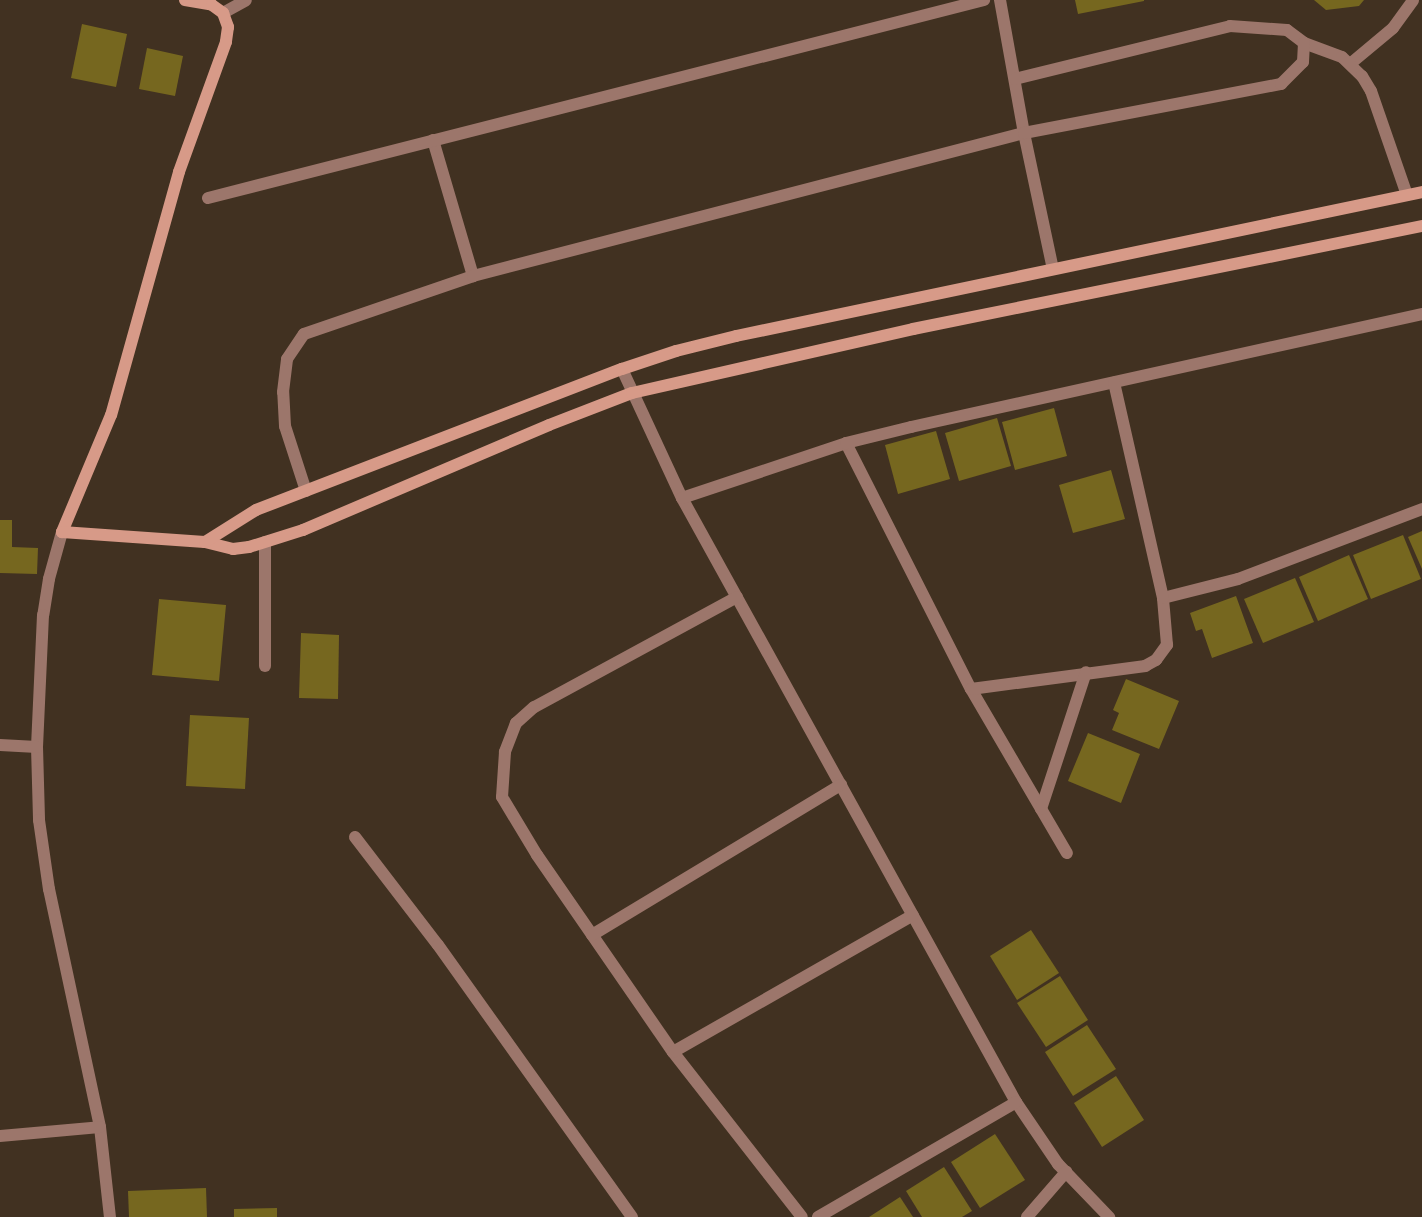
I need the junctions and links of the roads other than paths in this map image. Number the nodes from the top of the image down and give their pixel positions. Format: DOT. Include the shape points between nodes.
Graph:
graph roads {
  1 [pos="185,0"];
  2 [pos="228,0"];
  3 [pos="246,0"];
  4 [pos="984,0"];
  5 [pos="1000,0"];
  6 [pos="1413,0"];
  7 [pos="223,13"];
  8 [pos="1304,43"];
  9 [pos="1350,64"];
  10 [pos="1015,79"];
  11 [pos="1024,133"];
  12 [pos="433,140"];
  13 [pos="1422,192"];
  14 [pos="1407,195"];
  15 [pos="208,198"];
  16 [pos="1422,226"];
  17 [pos="1053,269"];
  18 [pos="473,276"];
  19 [pos="1422,314"];
  20 [pos="622,369"];
  21 [pos="1114,382"];
  22 [pos="632,393"];
  23 [pos="846,443"];
  24 [pos="306,491"];
  25 [pos="682,498"];
  26 [pos="1422,509"];
  27 [pos="62,532"];
  28 [pos="205,542"];
  29 [pos="265,542"];
  30 [pos="737,597"];
  31 [pos="1163,598"];
  32 [pos="265,666"];
  33 [pos="1086,672"];
  34 [pos="971,688"];
  35 [pos="0,745"];
  36 [pos="37,747"];
  37 [pos="841,785"];
  38 [pos="1041,809"];
  39 [pos="355,837"];
  40 [pos="1067,853"];
  41 [pos="913,915"];
  42 [pos="592,935"];
  43 [pos="673,1052"];
  44 [pos="1016,1102"];
  45 [pos="100,1127"];
  46 [pos="0,1136"];
  47 [pos="1065,1172"];
  48 [pos="110,1217"];
  49 [pos="632,1217"];
  50 [pos="802,1217"];
  51 [pos="818,1217"];
  52 [pos="1028,1217"];
  53 [pos="1109,1217"];
  1 -- 7 [label="street" via="212,5"];
  2 -- 7 [label="street"];
  3 -- 7 [label="street"];
  4 -- 12 [label="street"];
  5 -- 10 [label="street"];
  6 -- 9 [label="street" via="1393,28"];
  7 -- 27 [label="street" via="228,27 226,42 179,172 111,415"];
  8 -- 9 [label="street" via="1342,57"];
  8 -- 10 [label="street" via="1287,30 1230,26"];
  8 -- 11 [label="street" via="1303,62 1281,84"];
  9 -- 14 [label="street" via="1371,91"];
  10 -- 11 [label="street"];
  11 -- 17 [label="street"];
  11 -- 18 [label="street"];
  12 -- 15 [label="street"];
  12 -- 18 [label="street"];
  13 -- 14 [label="street"];
  14 -- 17 [label="street"];
  16 -- 22 [label="street" via="935,324"];
  17 -- 20 [label="street" via="736,336"];
  18 -- 24 [label="street" via="304,334 287,359 283,392 285,426"];
  19 -- 21 [label="street"];
  20 -- 22 [label="street"];
  20 -- 24 [label="street"];
  21 -- 23 [label="street"];
  21 -- 31 [label="street"];
  22 -- 25 [label="street"];
  22 -- 29 [label="street" via="303,530"];
  23 -- 25 [label="street"];
  23 -- 34 [label="street"];
  24 -- 28 [label="street" via="256,510"];
  25 -- 30 [label="street"];
  26 -- 31 [label="street" via="1238,579"];
  27 -- 28 [label="street"];
  27 -- 36 [label="street" via="43,615"];
  28 -- 29 [label="street" via="234,549"];
  29 -- 32 [label="street"];
  30 -- 37 [label="street"];
  30 -- 42 [label="street" via="534,707 516,723 505,752 502,797"];
  31 -- 33 [label="street" via="1167,645 1156,660 1145,666"];
  33 -- 34 [label="street"];
  33 -- 38 [label="street"];
  34 -- 38 [label="street"];
  35 -- 36 [label="street"];
  36 -- 45 [label="street" via="39,820 49,889"];
  37 -- 41 [label="street"];
  37 -- 42 [label="street"];
  38 -- 40 [label="street"];
  39 -- 49 [label="street" via="438,945"];
  41 -- 43 [label="street"];
  41 -- 44 [label="street"];
  42 -- 43 [label="street"];
  43 -- 50 [label="street"];
  44 -- 47 [label="street"];
  44 -- 51 [label="street"];
  45 -- 46 [label="street"];
  45 -- 48 [label="street"];
  47 -- 52 [label="street"];
  47 -- 53 [label="street"];
}
